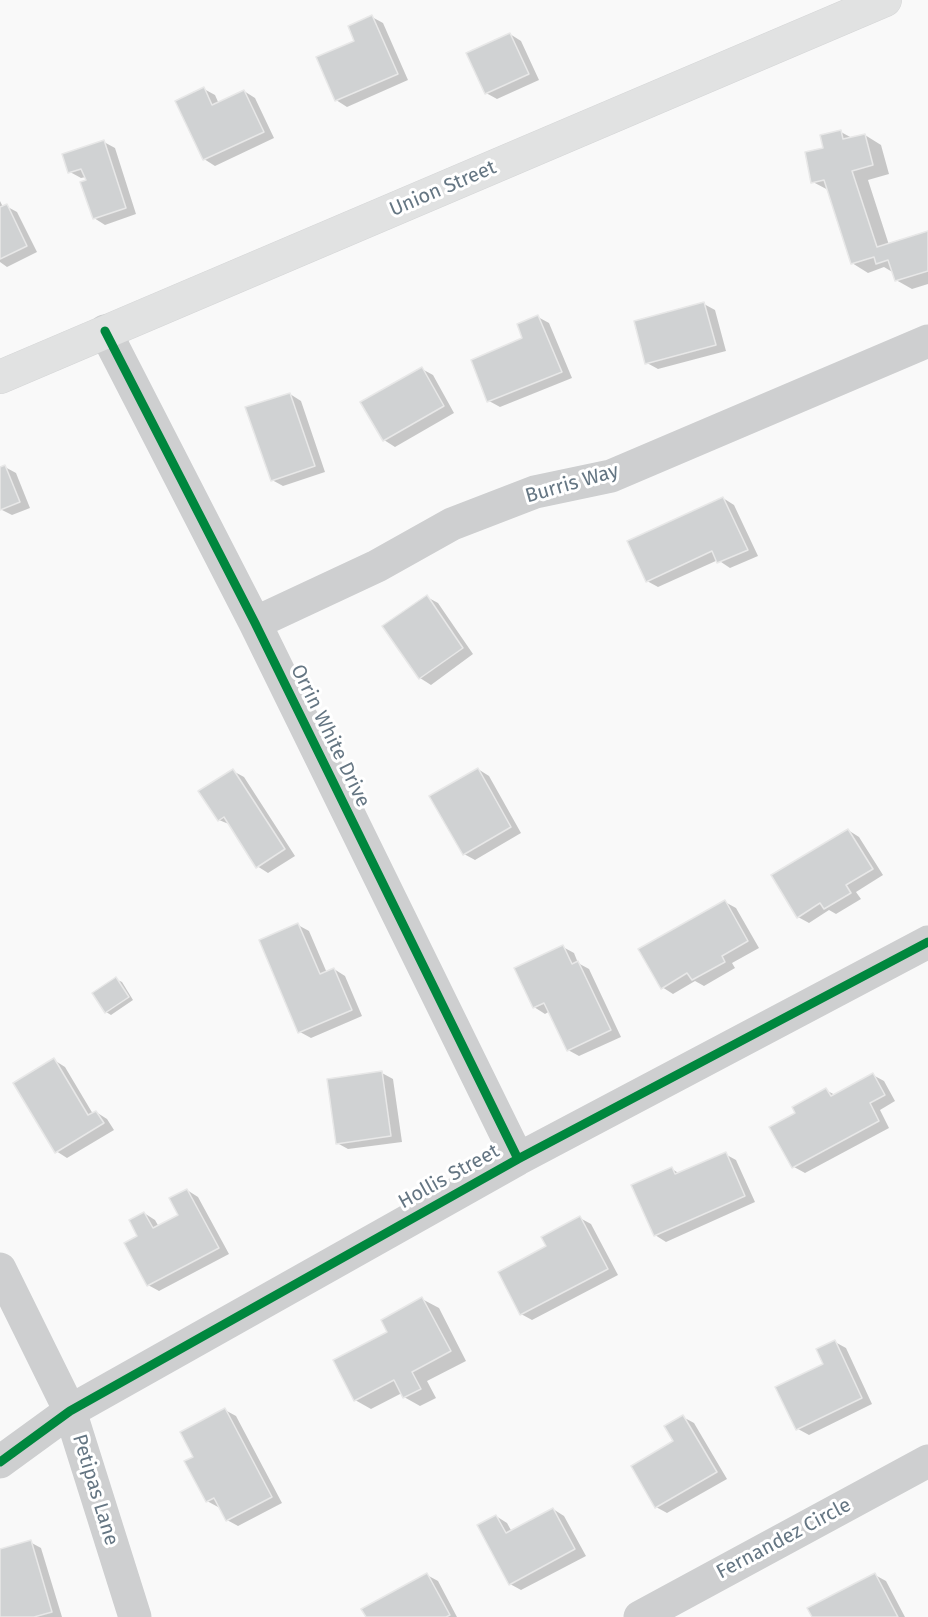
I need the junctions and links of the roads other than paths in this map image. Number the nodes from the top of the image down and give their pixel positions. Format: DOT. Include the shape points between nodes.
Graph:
graph roads {
  1 [pos="885,0"];
  2 [pos="105,331"];
  3 [pos="928,341"];
  4 [pos="0,376"];
  5 [pos="255,623"];
  6 [pos="928,942"];
  7 [pos="518,1159"];
  8 [pos="0,1269"];
  9 [pos="70,1411"];
  10 [pos="928,1461"];
  11 [pos="0,1462"];
  12 [pos="135,1617"];
  13 [pos="640,1617"];
  1 -- 2 [label="main road, Union Street"];
  2 -- 4 [label="main road, Union Street"];
  2 -- 5 [label="street, Orrin White Drive"];
  3 -- 5 [label="street, Burris Way" via="610,476 535,492 452,524 377,566"];
  5 -- 7 [label="street, Orrin White Drive"];
  6 -- 7 [label="street, Hollis Street"];
  7 -- 9 [label="street, Hollis Street"];
  8 -- 9 [label="street, Petipas Lane"];
  9 -- 11 [label="street, Hollis Street"];
  9 -- 12 [label="street, Petipas Lane"];
  10 -- 13 [label="street, Fernandez Circle"];
}
